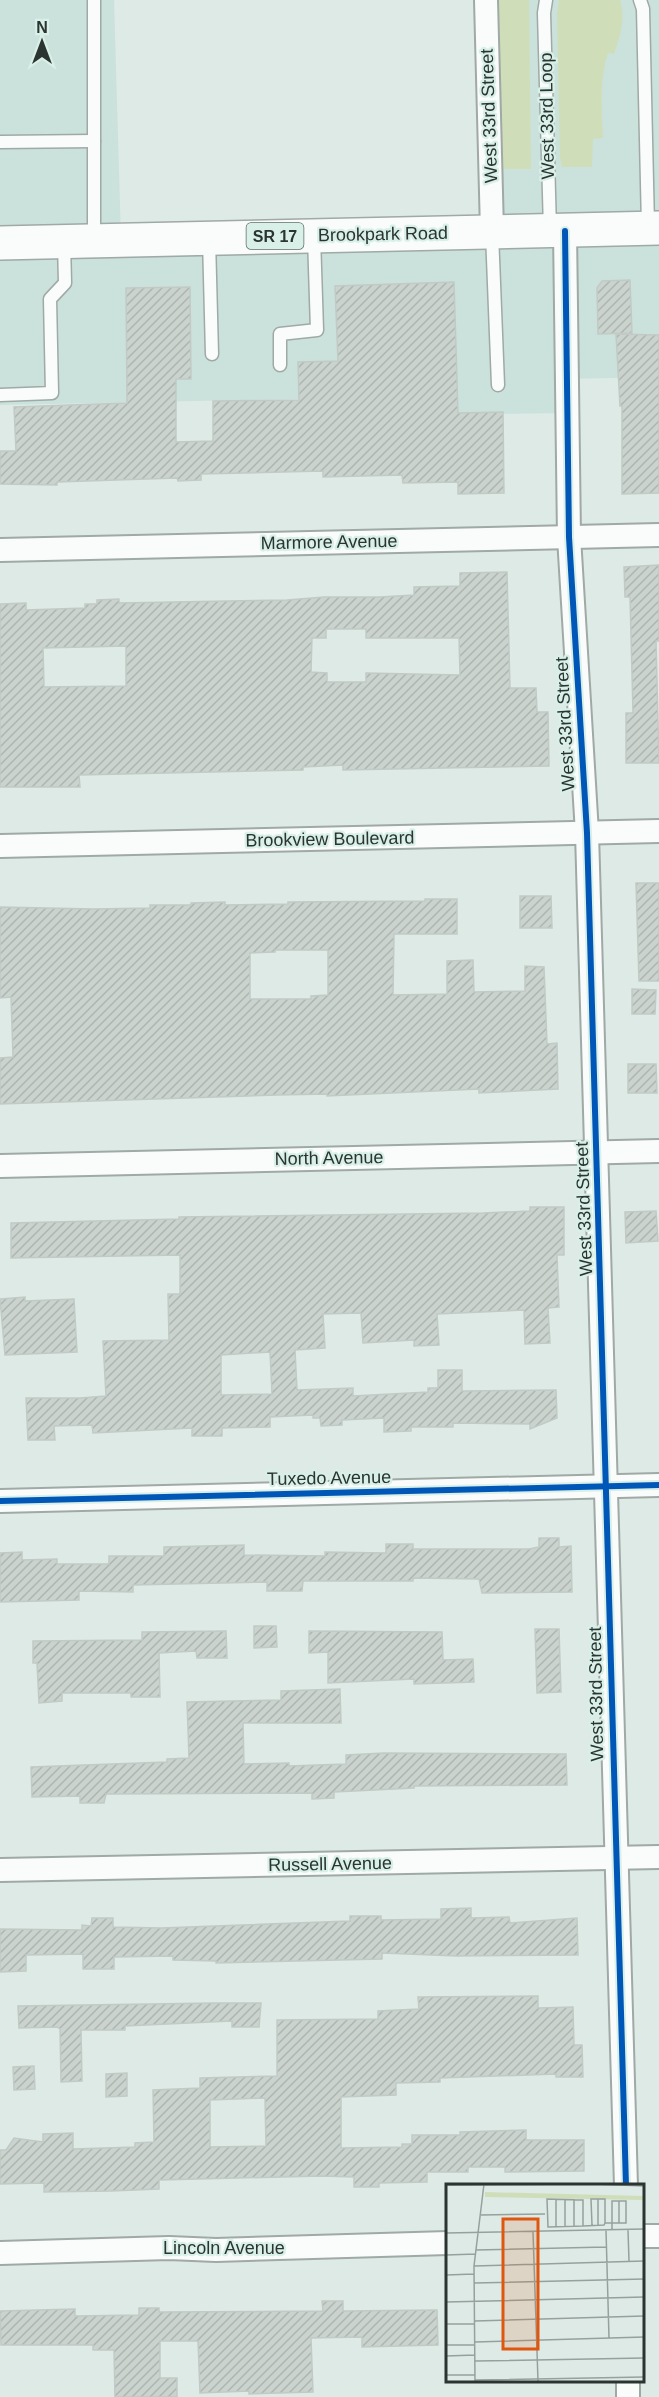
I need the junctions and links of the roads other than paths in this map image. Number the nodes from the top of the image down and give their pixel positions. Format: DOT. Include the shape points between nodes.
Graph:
graph roads {
  1 [pos="94,0"];
  2 [pos="486,0"];
  3 [pos="546,0"];
  4 [pos="640,0"];
  5 [pos="94,141"];
  6 [pos="0,142"];
  7 [pos="653,228"];
  8 [pos="492,231"];
  9 [pos="557,231"];
  10 [pos="314,235"];
  11 [pos="209,238"];
  12 [pos="79,242"];
  13 [pos="0,243"];
  14 [pos="212,354"];
  15 [pos="280,365"];
  16 [pos="498,386"];
  17 [pos="0,395"];
  18 [pos="659,535"];
  19 [pos="569,537"];
  20 [pos="0,549"];
  21 [pos="659,831"];
  22 [pos="587,833"];
  23 [pos="0,846"];
  24 [pos="659,1151"];
  25 [pos="597,1153"];
  26 [pos="0,1166"];
  27 [pos="659,1485"];
  28 [pos="607,1486"];
  29 [pos="0,1501"];
  30 [pos="659,1857"];
  31 [pos="615,1858"];
  32 [pos="0,1870"];
  33 [pos="626,2184"];
  34 [pos="446,2243"];
  35 [pos="0,2253"];
  1 -- 5 [label="lane"];
  2 -- 8 [label="street, West 33rd Street"];
  3 -- 9 [label="lane, West 33rd Loop"];
  4 -- 7 [label="lane"];
  5 -- 6 [label="lane"];
  5 -- 12 [label="lane"];
  7 -- 9 [label="main road, Brookpark Road / SR 17"];
  8 -- 9 [label="main road, Brookpark Road / SR 17"];
  8 -- 10 [label="main road, Brookpark Road / SR 17"];
  8 -- 16 [label="lane"];
  9 -- 19 [label="street, West 33rd Street"];
  10 -- 11 [label="main road, Brookpark Road / SR 17"];
  10 -- 15 [label="lane" via="316,330 280,334"];
  11 -- 12 [label="main road, Brookpark Road / SR 17"];
  11 -- 14 [label="lane"];
  12 -- 13 [label="main road, Brookpark Road / SR 17"];
  12 -- 17 [label="lane" via="65,283 50,299 52,393"];
  18 -- 19 [label="street, Marmore Avenue"];
  19 -- 20 [label="street, Marmore Avenue"];
  19 -- 22 [label="street, West 33rd Street"];
  21 -- 22 [label="street, Brookview Boulevard"];
  22 -- 23 [label="street, Brookview Boulevard"];
  22 -- 25 [label="street, West 33rd Street"];
  24 -- 25 [label="street, North Avenue"];
  25 -- 26 [label="street, North Avenue"];
  25 -- 28 [label="street, West 33rd Street"];
  27 -- 28 [label="street, Tuxedo Avenue"];
  28 -- 29 [label="street, Tuxedo Avenue"];
  28 -- 31 [label="street, West 33rd Street"];
  30 -- 31 [label="street, Russell Avenue"];
  31 -- 32 [label="street, Russell Avenue"];
  31 -- 33 [label="street, West 33rd Street"];
  34 -- 35 [label="street, Lincoln Avenue"];
}
